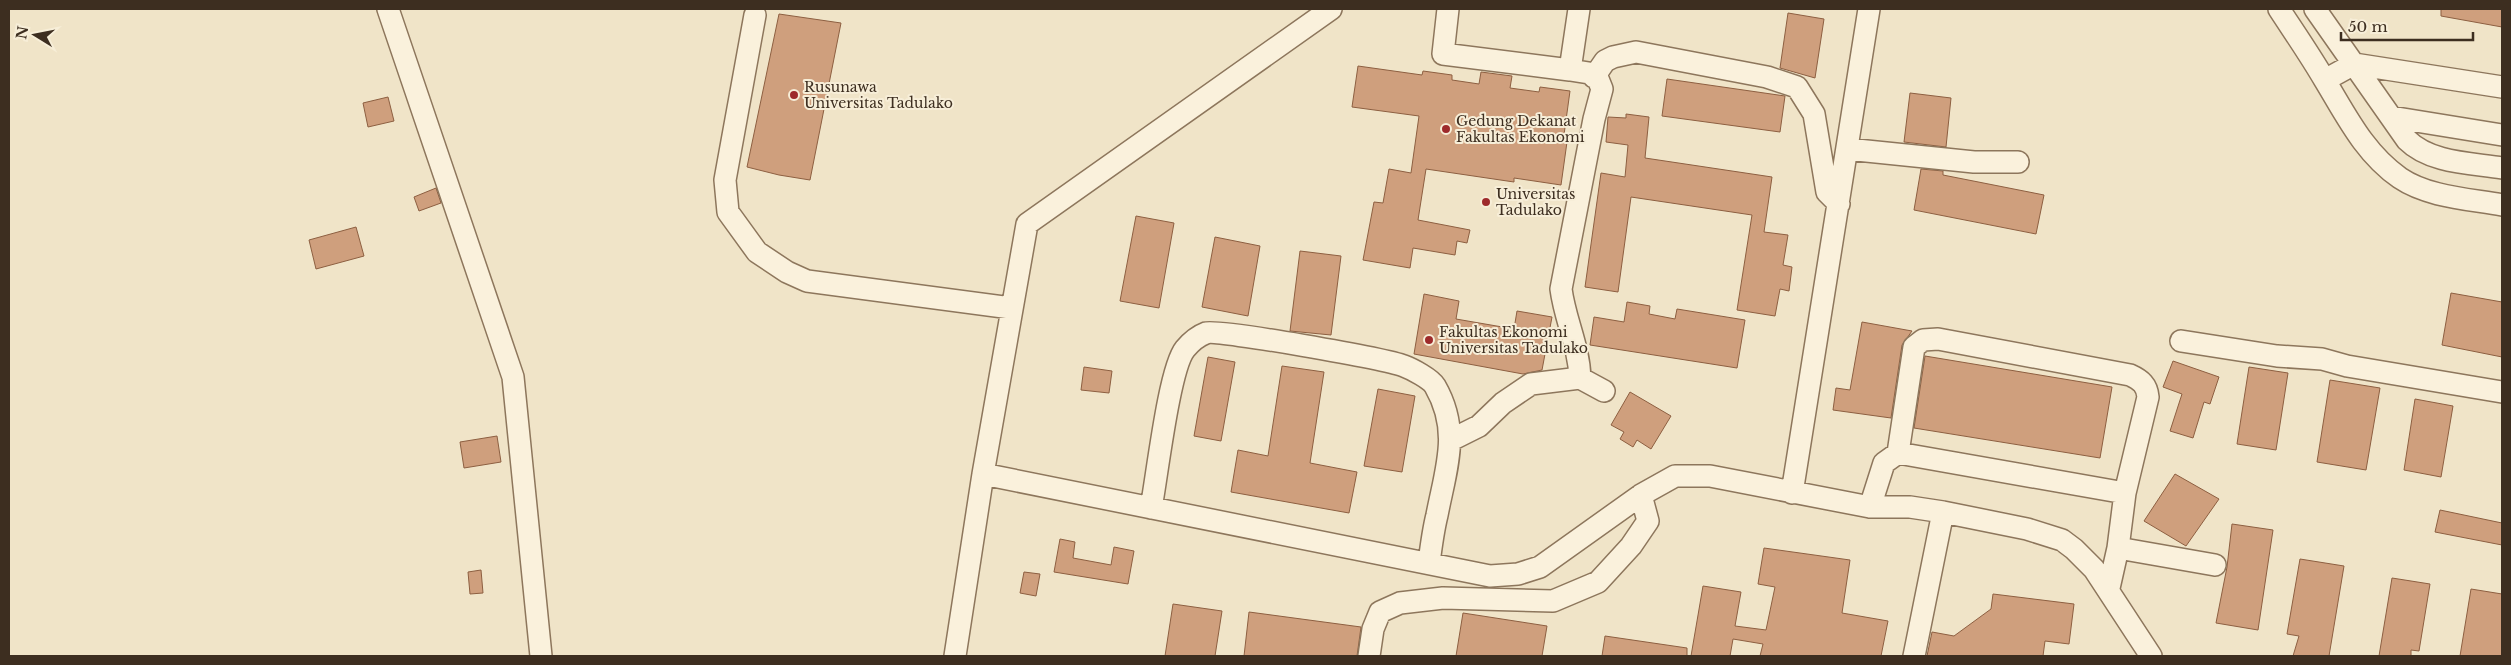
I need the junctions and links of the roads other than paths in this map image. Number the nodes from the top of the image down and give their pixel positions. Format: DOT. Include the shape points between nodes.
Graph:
graph roads {
  1 [pos="388,9"];
  2 [pos="1331,9"];
  3 [pos="1448,9"];
  4 [pos="1579,9"];
  5 [pos="1869,9"];
  6 [pos="2279,9"];
  7 [pos="2315,9"];
  8 [pos="755,15"];
  9 [pos="2354,64"];
  10 [pos="1570,70"];
  11 [pos="1594,76"];
  12 [pos="2324,80"];
  13 [pos="2502,87"];
  14 [pos="2391,117"];
  15 [pos="2502,135"];
  16 [pos="1847,149"];
  17 [pos="2018,162"];
  18 [pos="2502,168"];
  19 [pos="1839,204"];
  20 [pos="2502,205"];
  21 [pos="1011,308"];
  22 [pos="2181,341"];
  23 [pos="1580,378"];
  24 [pos="1604,390"];
  25 [pos="2502,392"];
  26 [pos="1451,440"];
  27 [pos="1898,453"];
  28 [pos="983,474"];
  29 [pos="1792,493"];
  30 [pos="2124,493"];
  31 [pos="1641,495"];
  32 [pos="1870,506"];
  33 [pos="1151,508"];
  34 [pos="1943,512"];
  35 [pos="2118,548"];
  36 [pos="1428,563"];
  37 [pos="2215,565"];
  38 [pos="2109,588"];
  39 [pos="541,656"];
  40 [pos="955,656"];
  41 [pos="1369,656"];
  42 [pos="1914,656"];
  43 [pos="2151,656"];
  1 -- 39 [label="lane" via="513,377"];
  2 -- 21 [label="lane" via="1026,224"];
  3 -- 10 [label="lane" via="1443,54"];
  4 -- 10 [label="lane"];
  5 -- 16 [label="lane"];
  6 -- 12 [label="lane"];
  7 -- 9 [label="lane"];
  8 -- 21 [label="lane" via="725,180 728,212 757,252 787,272 807,280"];
  9 -- 12 [label="lane"];
  9 -- 13 [label="lane"];
  9 -- 14 [label="lane"];
  10 -- 11 [label="lane"];
  11 -- 19 [label="lane" via="1605,61 1636,52 1767,77 1797,87 1814,114 1827,192"];
  11 -- 23 [label="lane" via="1602,89 1562,289"];
  12 -- 20 [label="lane" via="2369,151 2400,178 2438,194"];
  14 -- 15 [label="lane"];
  14 -- 18 [label="lane" via="2416,149 2427,154"];
  16 -- 17 [label="lane" via="1974,162"];
  16 -- 19 [label="lane"];
  19 -- 29 [label="lane"];
  21 -- 28 [label="lane"];
  22 -- 25 [label="lane" via="2277,356 2322,359"];
  23 -- 24 [label="lane"];
  23 -- 26 [label="lane" via="1531,384 1503,402 1479,426"];
  26 -- 33 [label="lane" via="1446,410 1434,384 1404,366 1234,334 1207,332 1184,351 1173,383"];
  26 -- 36 [label="lane" via="1448,471"];
  27 -- 30 [label="lane"];
  27 -- 30 [label="lane" via="1914,347 1923,340 1938,339 2140,379 2148,397"];
  27 -- 32 [label="lane" via="1884,463"];
  28 -- 33 [label="lane"];
  28 -- 40 [label="lane"];
  29 -- 31 [label="lane" via="1710,476 1675,476"];
  29 -- 32 [label="lane"];
  30 -- 35 [label="lane"];
  31 -- 36 [label="lane" via="1540,567 1518,574 1490,576"];
  31 -- 41 [label="lane" via="1648,521 1631,546 1598,582 1553,601 1443,598 1400,603 1380,612 1373,629"];
  32 -- 34 [label="lane"];
  33 -- 36 [label="lane"];
  34 -- 38 [label="lane" via="2027,529 2062,540"];
  34 -- 42 [label="lane"];
  35 -- 37 [label="lane"];
  35 -- 38 [label="lane"];
  38 -- 43 [label="lane" via="2112,599"];
}
